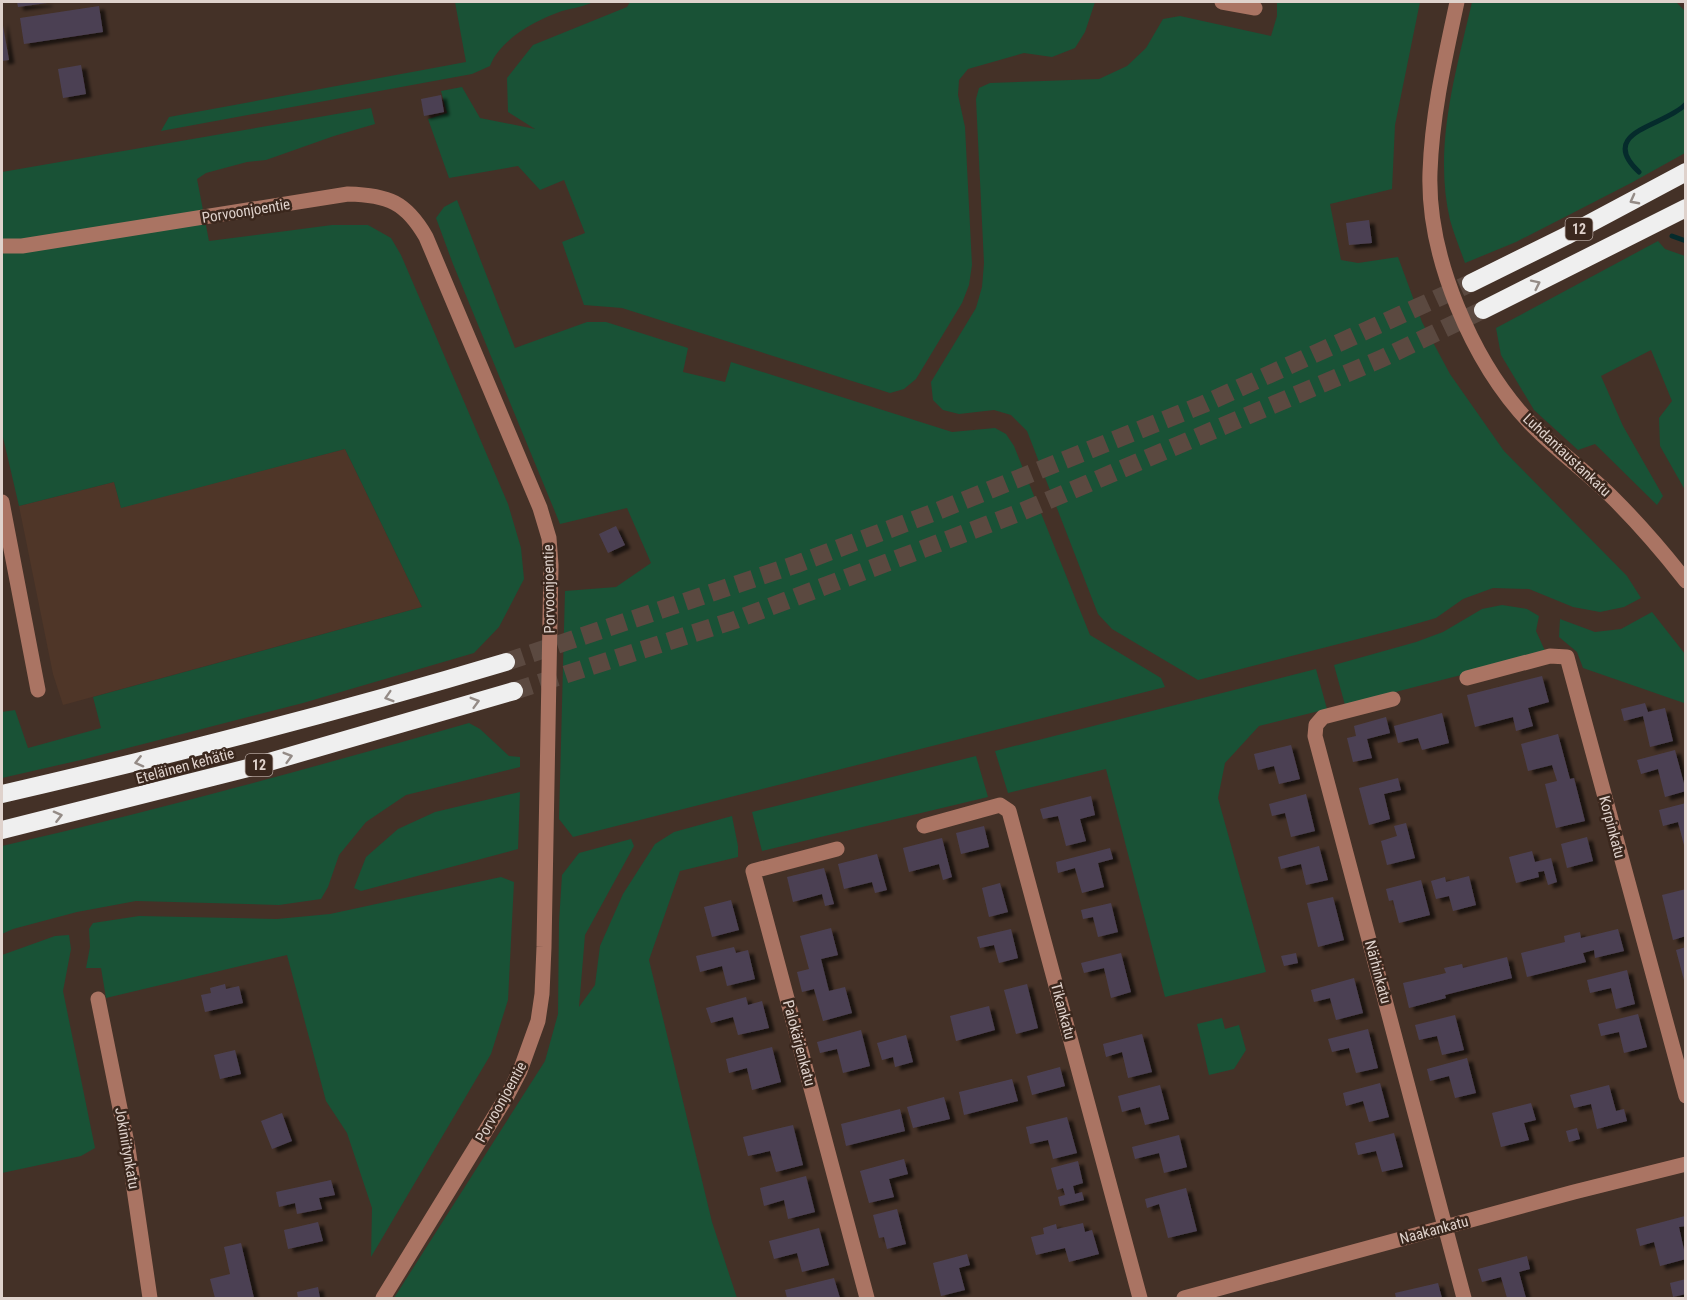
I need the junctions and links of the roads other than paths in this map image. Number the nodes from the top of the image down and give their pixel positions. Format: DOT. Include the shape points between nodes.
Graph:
graph roads {
  1 [pos="1222,2"];
  2 [pos="1457,2"];
  3 [pos="1255,8"];
  4 [pos="1686,172"];
  5 [pos="1686,208"];
  6 [pos="2,246"];
  7 [pos="1471,282"];
  8 [pos="1483,310"];
  9 [pos="2,502"];
  10 [pos="1686,581"];
  11 [pos="506,662"];
  12 [pos="1467,678"];
  13 [pos="38,690"];
  14 [pos="514,691"];
  15 [pos="1393,699"];
  16 [pos="2,794"];
  17 [pos="924,826"];
  18 [pos="2,830"];
  19 [pos="837,849"];
  20 [pos="98,999"];
  21 [pos="1686,1096"];
  22 [pos="1686,1164"];
  23 [pos="1446,1227"];
  24 [pos="150,1299"];
  25 [pos="383,1299"];
  26 [pos="867,1299"];
  27 [pos="1140,1299"];
  28 [pos="1184,1299"];
  29 [pos="1464,1299"];
  1 -- 3 [label="street"];
  2 -- 10 [label="street, Luhdantaustankatu" via="1433,134 1430,174 1435,226 1456,304 1499,385 1530,423 1614,499"];
  4 -- 7 [label="highway, 12, one-way"];
  8 -- 5 [label="highway, 12, one-way"];
  6 -- 25 [label="street, Porvoonjoentie" via="348,194 396,202 426,237 540,508 549,538 551,565 544,947 538,1021 531,1046 507,1096"];
  9 -- 13 [label="street"];
  11 -- 16 [label="highway, Eteläinen kehätie / 12, one-way" via="247,735"];
  12 -- 21 [label="street, Korpinkatu" via="1550,656 1567,657"];
  18 -- 14 [label="highway, Eteläinen kehätie / 12, one-way" via="248,768"];
  15 -- 23 [label="street, Närhinkatu" via="1323,717 1316,725 1315,736"];
  17 -- 27 [label="street, Tikankatu" via="1000,805 1009,811"];
  19 -- 26 [label="street, Palokärjenkatu" via="753,871"];
  20 -- 24 [label="street, Jokiniitynkatu" via="128,1148"];
  22 -- 23 [label="street, Naakankatu"];
  23 -- 28 [label="street, Naakankatu"];
  23 -- 29 [label="street, Närhinkatu"];
}
